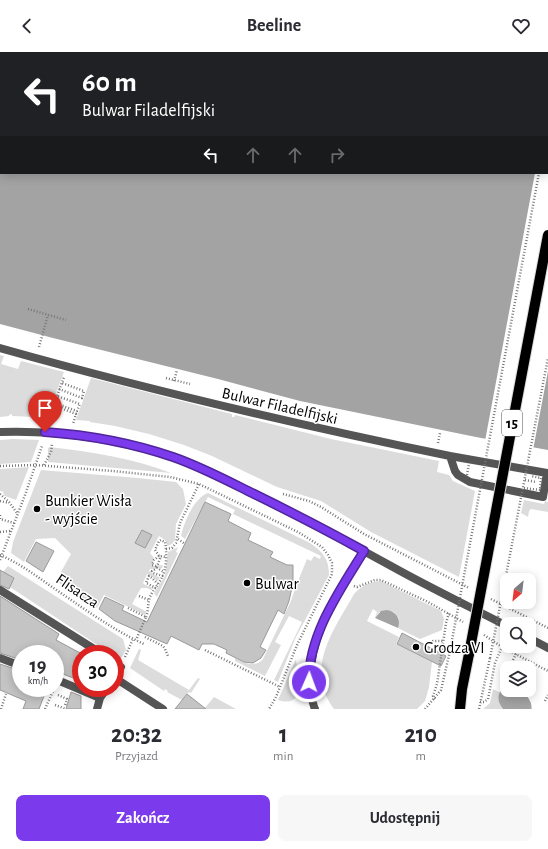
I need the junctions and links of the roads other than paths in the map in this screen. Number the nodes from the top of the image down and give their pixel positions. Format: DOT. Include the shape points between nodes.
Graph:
graph roads {
  1 [pos="548,235"];
  2 [pos="0,348"];
  3 [pos="0,432"];
  4 [pos="450,456"];
  5 [pos="364,551"];
  6 [pos="0,590"];
  7 [pos="500,622"];
  8 [pos="536,642"];
  9 [pos="88,645"];
  10 [pos="548,648"];
  11 [pos="0,658"];
  12 [pos="12,663"];
  13 [pos="64,683"];
  14 [pos="124,684"];
  15 [pos="462,689"];
  16 [pos="100,698"];
  17 [pos="97,709"];
  18 [pos="163,709"];
  19 [pos="315,709"];
  20 [pos="455,709"];
  21 [pos="460,709"];
  1 -- 15 [label="main road, 15, bridge"];
  2 -- 4 [label="street, Bulwar Filadelfijski" via="296,424"];
  3 -- 5 [label="street" via="45,432 89,436 173,457 204,469"];
  4 -- 4 [label="street, Bulwar Filadelfijski" via="458,475 470,482 543,497 547,473"];
  5 -- 7 [label="street"];
  5 -- 19 [label="street" via="314,643 309,669"];
  6 -- 9 [label="street"];
  8 -- 10 [label="street"];
  11 -- 12 [label="street"];
  13 -- 16 [label="street"];
  14 -- 18 [label="street"];
  15 -- 20 [label="main road, 15"];
  15 -- 21 [label="main road, 15"];
  16 -- 17 [label="street"];
}
